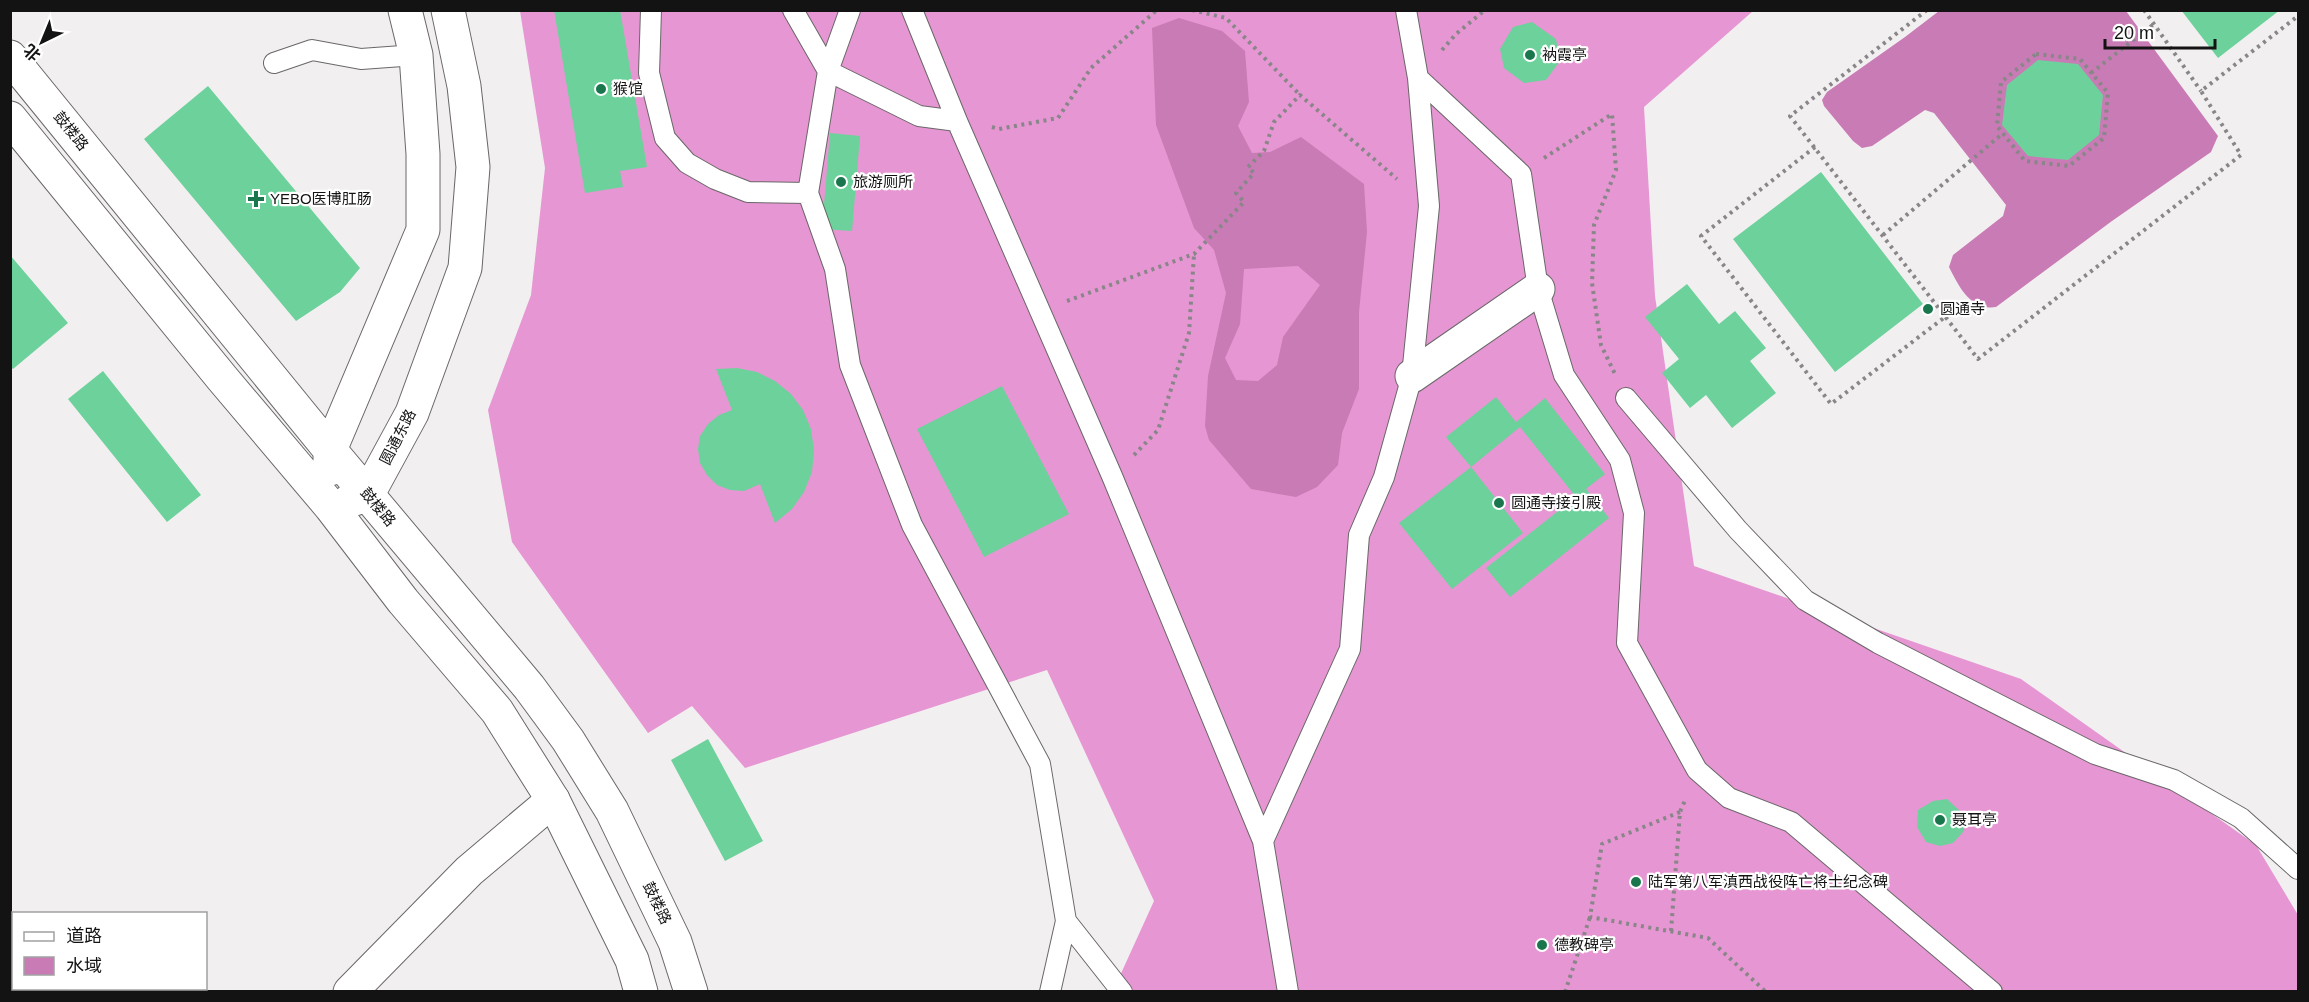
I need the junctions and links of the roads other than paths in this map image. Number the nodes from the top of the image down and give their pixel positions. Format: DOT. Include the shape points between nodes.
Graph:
graph roads {
  1 [pos="405,10"];
  2 [pos="447,10"];
  3 [pos="651,10"];
  4 [pos="793,10"];
  5 [pos="850,10"];
  6 [pos="912,10"];
  7 [pos="1406,10"];
  8 [pos="416,56"];
  9 [pos="10,57"];
  10 [pos="274,63"];
  11 [pos="828,71"];
  12 [pos="1418,78"];
  13 [pos="10,118"];
  14 [pos="957,121"];
  15 [pos="808,193"];
  16 [pos="1538,289"];
  17 [pos="1412,376"];
  18 [pos="1626,398"];
  19 [pos="330,450"];
  20 [pos="368,495"];
  21 [pos="331,507"];
  22 [pos="553,800"];
  23 [pos="1263,841"];
  24 [pos="2298,869"];
  25 [pos="1066,921"];
  26 [pos="350,992"];
  27 [pos="641,992"];
  28 [pos="692,992"];
  29 [pos="1050,992"];
  30 [pos="1122,992"];
  31 [pos="1288,992"];
  32 [pos="1992,992"];
  1 -- 8 [label="main road"];
  2 -- 20 [label="main road, 圆通东路" via="464,86 473,167 465,268 412,413"];
  3 -- 15 [label="lane" via="649,73 665,138 687,163 748,192"];
  4 -- 11 [label="lane"];
  5 -- 11 [label="lane"];
  6 -- 14 [label="lane"];
  7 -- 12 [label="lane"];
  8 -- 10 [label="lane" via="362,59 312,50"];
  8 -- 19 [label="main road" via="423,153 423,230"];
  9 -- 19 [label="main road, 鼓楼路"];
  11 -- 14 [label="lane" via="919,116"];
  11 -- 15 [label="lane"];
  12 -- 16 [label="lane" via="1521,174"];
  12 -- 17 [label="lane" via="1429,206"];
  13 -- 21 [label="main road"];
  14 -- 23 [label="lane" via="1112,476"];
  15 -- 25 [label="lane" via="835,269 850,365 912,525 1040,764"];
  16 -- 17 [label="main road"];
  16 -- 32 [label="lane" via="1564,375 1620,460 1634,513 1627,643 1697,770 1729,798 1791,822"];
  17 -- 23 [label="lane" via="1384,477 1359,536 1350,649"];
  18 -- 24 [label="lane" via="1738,530 1805,600 1878,643 2096,754 2174,780 2241,818"];
  19 -- 20 [label="main road, 鼓楼路"];
  19 -- 21 [label="main road"];
  20 -- 21 [label="main road"];
  20 -- 28 [label="main road, 鼓楼路" via="529,687 568,740 612,811 675,942"];
  21 -- 22 [label="main road" via="403,601 497,711"];
  22 -- 26 [label="main road" via="469,871"];
  22 -- 27 [label="main road" via="632,960"];
  23 -- 31 [label="lane"];
  25 -- 29 [label="lane"];
  25 -- 30 [label="lane"];
}
